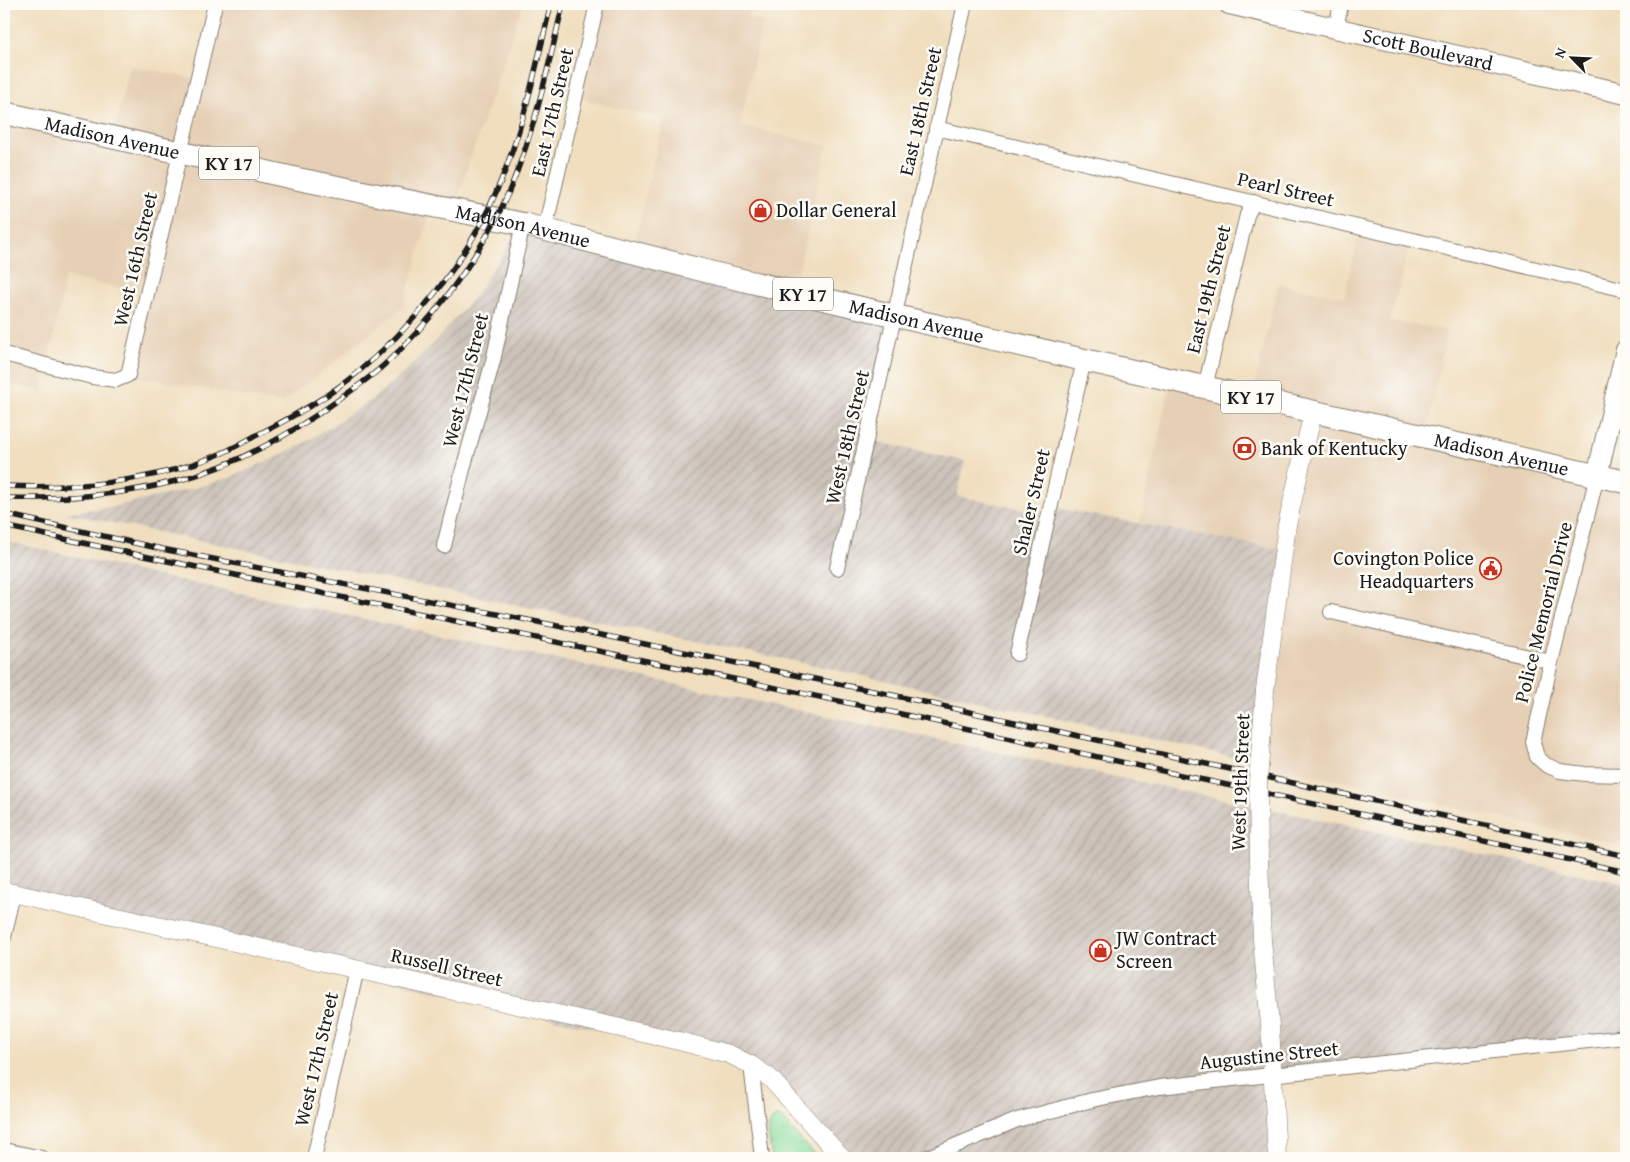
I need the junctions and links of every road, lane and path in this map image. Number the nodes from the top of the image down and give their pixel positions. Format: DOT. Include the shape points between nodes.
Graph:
graph roads {
  1 [pos="215,4"];
  2 [pos="598,4"];
  3 [pos="965,4"];
  4 [pos="1229,4"];
  5 [pos="1341,4"];
  6 [pos="1336,28"];
  7 [pos="1626,94"];
  8 [pos="4,112"];
  9 [pos="936,128"];
  10 [pos="180,152"];
  11 [pos="1254,202"];
  12 [pos="523,224"];
  13 [pos="545,229"];
  14 [pos="1626,290"];
  15 [pos="896,315"];
  16 [pos="1626,350"];
  17 [pos="4,354"];
  18 [pos="1084,360"];
  19 [pos="1205,387"];
  20 [pos="1313,412"];
  21 [pos="1597,476"];
  22 [pos="1626,482"];
  23 [pos="444,546"];
  24 [pos="838,568"];
  25 [pos="1331,612"];
  26 [pos="1017,654"];
  27 [pos="1550,662"];
  28 [pos="1626,775"];
  29 [pos="9,892"];
  30 [pos="4,937"];
  31 [pos="357,969"];
  32 [pos="1626,1037"];
  33 [pos="751,1065"];
  34 [pos="1273,1075"];
  35 [pos="4,1150"];
  36 [pos="42,1158"];
  37 [pos="314,1158"];
  38 [pos="762,1158"];
  39 [pos="842,1158"];
  40 [pos="926,1158"];
  41 [pos="1277,1158"];
  1 -- 10 [label="street, West 16th Street"];
  2 -- 13 [label="street, East 17th Street"];
  3 -- 9 [label="street, East 18th Street"];
  4 -- 6 [label="main road, Scott Boulevard"];
  5 -- 6 [label="street"];
  6 -- 7 [label="main road, Scott Boulevard"];
  8 -- 10 [label="main road, Madison Avenue / KY 17"];
  9 -- 11 [label="street, Pearl Street"];
  9 -- 15 [label="street, East 18th Street"];
  10 -- 12 [label="main road, Madison Avenue / KY 17"];
  10 -- 17 [label="street, West 16th Street" via="128,375 116,380 92,377"];
  11 -- 14 [label="street, Pearl Street"];
  11 -- 19 [label="street, East 19th Street" via="1247,215"];
  12 -- 13 [label="main road, Madison Avenue / KY 17"];
  12 -- 23 [label="street, West 17th Street" via="493,361"];
  13 -- 15 [label="main road, Madison Avenue / KY 17" via="721,275"];
  15 -- 18 [label="main road, Madison Avenue / KY 17"];
  15 -- 24 [label="street, West 18th Street"];
  16 -- 21 [label="main road"];
  18 -- 19 [label="main road, Madison Avenue / KY 17"];
  18 -- 26 [label="street, Shaler Street"];
  19 -- 20 [label="main road, Madison Avenue / KY 17"];
  20 -- 21 [label="main road, Madison Avenue / KY 17"];
  20 -- 34 [label="street, West 19th Street, bridge" via="1287,525 1265,690 1258,782 1262,940"];
  21 -- 22 [label="main road, Madison Avenue / KY 17"];
  21 -- 27 [label="street, Police Memorial Drive"];
  25 -- 27 [label="street"];
  27 -- 28 [label="street, Police Memorial Drive" via="1533,742 1537,757 1560,771"];
  29 -- 30 [label="street"];
  29 -- 31 [label="street, Russell Street"];
  31 -- 33 [label="street, Russell Street" via="678,1041 728,1054"];
  31 -- 37 [label="street, West 17th Street"];
  32 -- 34 [label="street, Augustine Street"];
  33 -- 38 [label="street"];
  33 -- 39 [label="street, Russell Street" via="770,1078"];
  34 -- 40 [label="street, Augustine Street" via="1159,1087 1092,1100 1017,1120"];
  34 -- 41 [label="street, West 19th Street"];
  35 -- 36 [label="street"];
}
